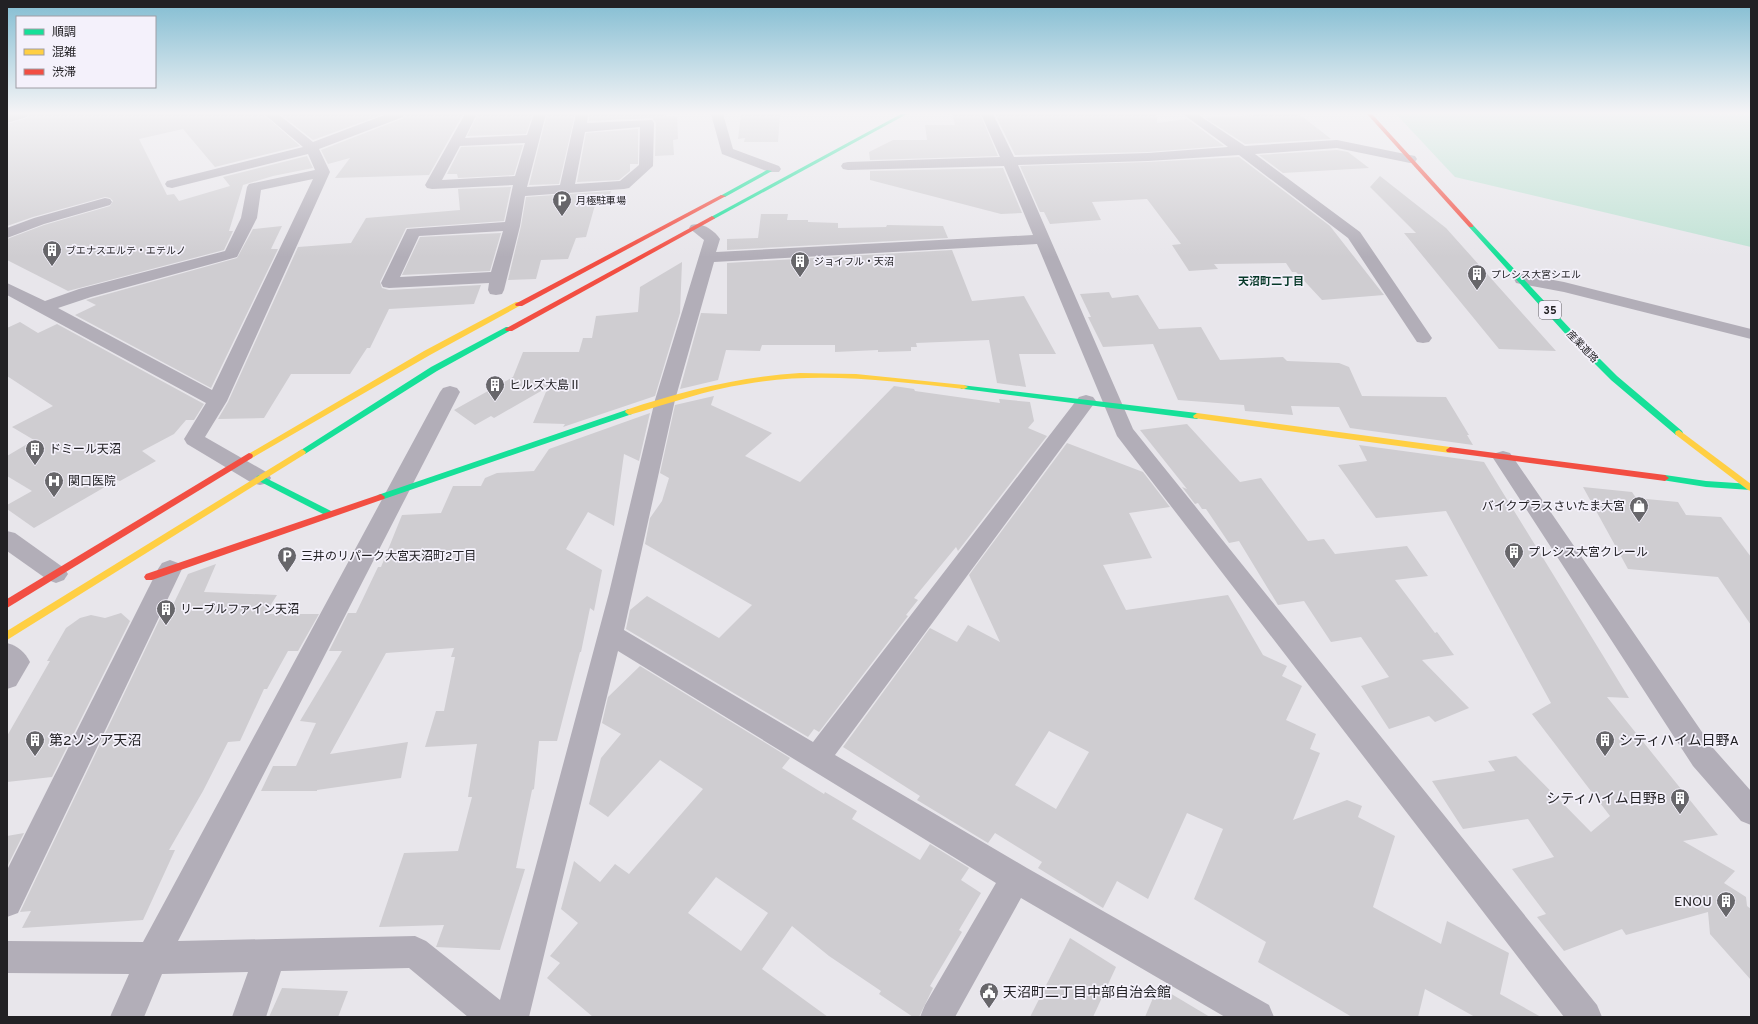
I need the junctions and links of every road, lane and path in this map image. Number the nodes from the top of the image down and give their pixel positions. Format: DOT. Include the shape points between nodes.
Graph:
graph roads {
  1 [pos="258,162"];
  2 [pos="318,162"];
  3 [pos="444,162"];
  4 [pos="526,162"];
  5 [pos="573,162"];
  6 [pos="646,162"];
  7 [pos="762,162"];
  8 [pos="817,162"];
  9 [pos="1038,162"];
  10 [pos="1257,162"];
  11 [pos="1413,162"];
  12 [pos="1010,163"];
  13 [pos="848,166"];
  14 [pos="778,167"];
  15 [pos="323,172"];
  16 [pos="172,184"];
  17 [pos="520,186"];
  18 [pos="568,188"];
  19 [pos="104,202"];
  20 [pos="512,226"];
  21 [pos="697,228"];
  22 [pos="7,233"];
  23 [pos="1043,239"];
  24 [pos="708,257"];
  25 [pos="1522,279"];
  26 [pos="11,293"];
  27 [pos="43,308"];
  28 [pos="1751,334"];
  29 [pos="1422,338"];
  30 [pos="450,392"];
  31 [pos="665,400"];
  32 [pos="217,401"];
  33 [pos="1086,401"];
  34 [pos="1113,404"];
  35 [pos="1503,458"];
  36 [pos="237,463"];
  37 [pos="260,478"];
  38 [pos="1750,487"];
  39 [pos="397,491"];
  40 [pos="330,514"];
  41 [pos="7,539"];
  42 [pos="159,573"];
  43 [pos="56,574"];
  44 [pos="7,604"];
  45 [pos="610,634"];
  46 [pos="7,636"];
  47 [pos="7,653"];
  48 [pos="7,678"];
  49 [pos="816,759"];
  50 [pos="1751,812"];
  51 [pos="1016,878"];
  52 [pos="7,902"];
  53 [pos="270,954"];
  54 [pos="7,957"];
  55 [pos="152,958"];
  56 [pos="127,1017"];
  57 [pos="249,1017"];
  58 [pos="494,1017"];
  59 [pos="512,1017"];
  60 [pos="937,1017"];
  61 [pos="1257,1017"];
  62 [pos="1585,1017"];
  1 -- 16 [label="street"];
  2 -- 15 [label="street"];
  3 -- 17 [label="street" via="432,185"];
  4 -- 17 [label="street"];
  5 -- 18 [label="street"];
  6 -- 18 [label="street" via="646,166 624,185"];
  7 -- 14 [label="street"];
  8 -- 21 [label="street"];
  9 -- 12 [label="street"];
  10 -- 29 [label="street" via="1354,235"];
  11 -- 25 [label="street, 産業道路 / 35"];
  12 -- 13 [label="street"];
  12 -- 23 [label="street"];
  14 -- 36 [label="street" via="427,353"];
  15 -- 27 [label="street" via="254,187 249,218 231,254 85,292"];
  15 -- 32 [label="street"];
  17 -- 18 [label="street"];
  17 -- 20 [label="street"];
  19 -- 22 [label="street"];
  20 -- 20 [label="street" via="413,232 389,283 497,284"];
  21 -- 24 [label="street" via="712,239"];
  21 -- 37 [label="street" via="434,369"];
  23 -- 24 [label="street"];
  23 -- 34 [label="street"];
  24 -- 31 [label="street"];
  25 -- 28 [label="street" via="1564,287"];
  25 -- 38 [label="street, 産業道路 / 35" via="1574,338 1614,378 1692,444"];
  26 -- 27 [label="street"];
  27 -- 32 [label="street"];
  30 -- 39 [label="street"];
  31 -- 33 [label="street" via="748,381 836,376 926,381"];
  31 -- 39 [label="street"];
  31 -- 45 [label="street"];
  32 -- 36 [label="street" via="194,438"];
  33 -- 34 [label="street"];
  33 -- 49 [label="street"];
  34 -- 35 [label="street"];
  34 -- 62 [label="street" via="1124,431"];
  35 -- 38 [label="street" via="1706,484"];
  35 -- 50 [label="street" via="1703,757"];
  36 -- 37 [label="street"];
  36 -- 43 [label="street"];
  37 -- 40 [label="street"];
  37 -- 46 [label="street"];
  39 -- 40 [label="street"];
  39 -- 55 [label="street"];
  40 -- 42 [label="street"];
  41 -- 43 [label="street"];
  42 -- 52 [label="street"];
  43 -- 44 [label="street"];
  45 -- 49 [label="street"];
  45 -- 59 [label="street"];
  47 -- 48 [label="street" via="17,662"];
  49 -- 51 [label="street"];
  51 -- 60 [label="street"];
  51 -- 61 [label="street"];
  53 -- 55 [label="street"];
  53 -- 57 [label="street"];
  53 -- 58 [label="street" via="415,952"];
  54 -- 55 [label="street"];
  55 -- 56 [label="street"];
}
